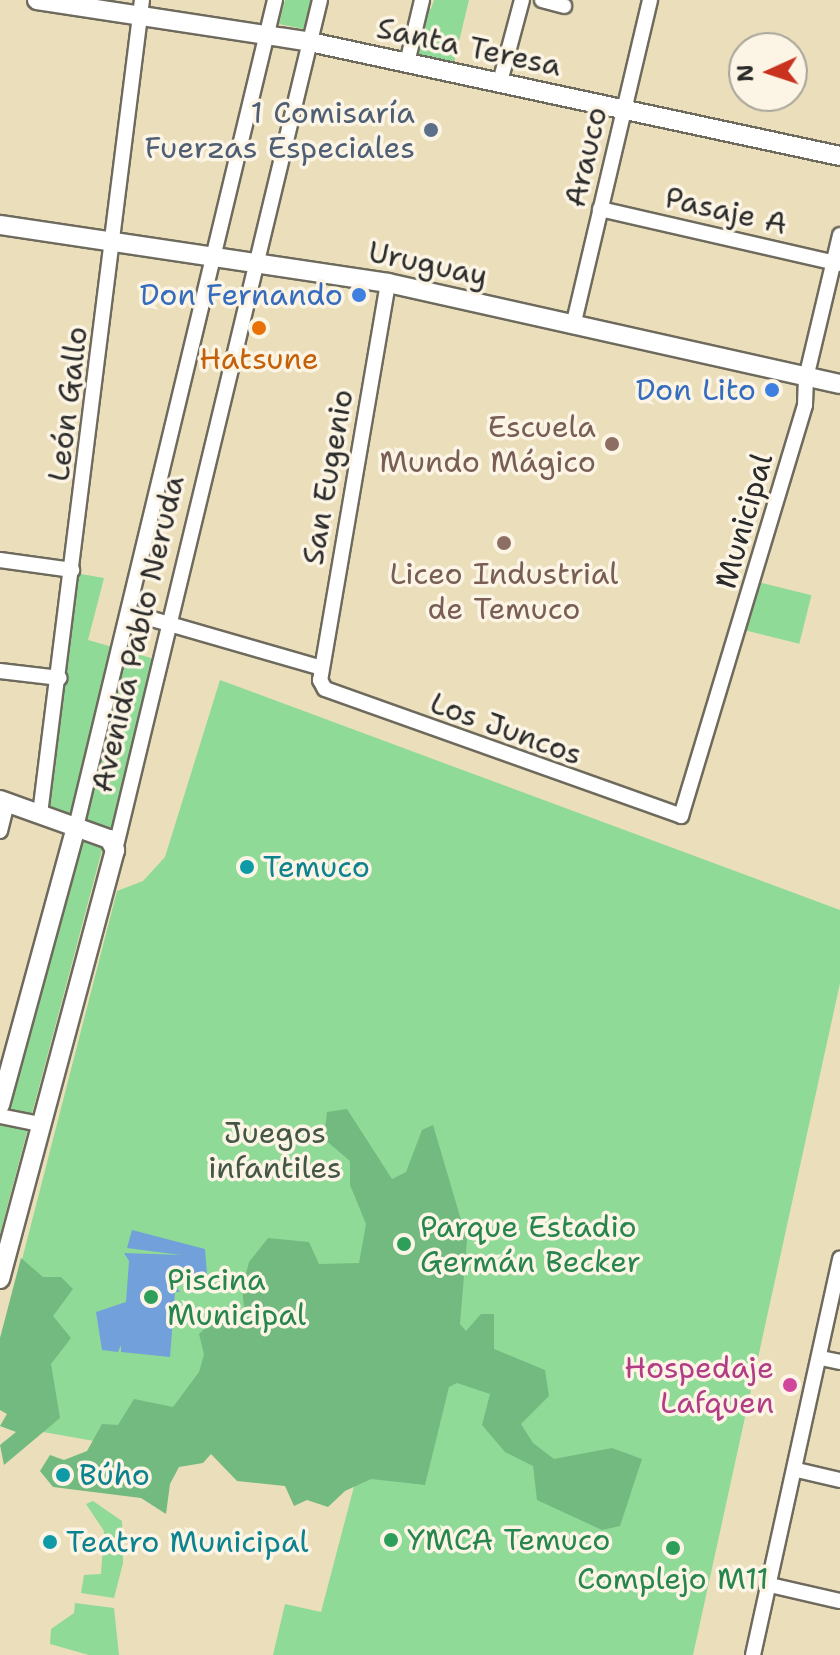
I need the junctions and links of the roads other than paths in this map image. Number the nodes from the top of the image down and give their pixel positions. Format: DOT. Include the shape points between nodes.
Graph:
graph roads {
  1 [pos="37,0"];
  2 [pos="275,0"];
  3 [pos="320,0"];
  4 [pos="422,0"];
  5 [pos="522,0"];
  6 [pos="542,0"];
  7 [pos="650,0"];
  8 [pos="564,6"];
  9 [pos="141,8"];
  10 [pos="267,35"];
  11 [pos="310,42"];
  12 [pos="407,63"];
  13 [pos="500,82"];
  14 [pos="624,110"];
  15 [pos="840,156"];
  16 [pos="600,209"];
  17 [pos="0,225"];
  18 [pos="840,235"];
  19 [pos="115,240"];
  20 [pos="217,257"];
  21 [pos="255,260"];
  22 [pos="837,263"];
  23 [pos="388,283"];
  24 [pos="573,326"];
  25 [pos="806,378"];
  26 [pos="840,384"];
  27 [pos="0,560"];
  28 [pos="72,570"];
  29 [pos="131,613"];
  30 [pos="171,621"];
  31 [pos="0,671"];
  32 [pos="320,674"];
  33 [pos="60,678"];
  34 [pos="4,802"];
  35 [pos="40,814"];
  36 [pos="681,816"];
  37 [pos="76,827"];
  38 [pos="0,831"];
  39 [pos="115,850"];
  40 [pos="0,1105"];
  41 [pos="0,1116"];
  42 [pos="40,1124"];
  43 [pos="840,1258"];
  44 [pos="0,1279"];
  45 [pos="821,1358"];
  46 [pos="840,1362"];
  47 [pos="797,1470"];
  48 [pos="840,1480"];
  49 [pos="770,1585"];
  50 [pos="840,1601"];
  51 [pos="753,1655"];
  1 -- 9 [label="main road, Santa Teresa"];
  2 -- 10 [label="street, Avenida Pablo Neruda"];
  3 -- 11 [label="street, Avenida Pablo Neruda"];
  4 -- 12 [label="street"];
  5 -- 13 [label="street"];
  6 -- 8 [label="street"];
  7 -- 14 [label="street, Arauco"];
  9 -- 10 [label="main road, Santa Teresa"];
  9 -- 19 [label="street, León Gallo"];
  10 -- 11 [label="main road, Santa Teresa"];
  10 -- 20 [label="street, Avenida Pablo Neruda"];
  11 -- 12 [label="main road, Santa Teresa"];
  11 -- 21 [label="street, Avenida Pablo Neruda"];
  12 -- 13 [label="main road, Santa Teresa"];
  13 -- 14 [label="main road, Santa Teresa"];
  14 -- 15 [label="main road, Santa Teresa"];
  14 -- 16 [label="street, Arauco"];
  16 -- 22 [label="street, Pasaje A"];
  16 -- 24 [label="street, Arauco"];
  17 -- 19 [label="main road, Uruguay"];
  18 -- 22 [label="street, Municipal"];
  19 -- 20 [label="main road, Uruguay"];
  19 -- 28 [label="street, León Gallo"];
  20 -- 21 [label="main road, Uruguay"];
  20 -- 29 [label="street, Avenida Pablo Neruda"];
  21 -- 23 [label="main road, Uruguay"];
  21 -- 30 [label="street, Avenida Pablo Neruda"];
  22 -- 25 [label="street, Municipal"];
  23 -- 24 [label="main road, Uruguay"];
  23 -- 32 [label="street, San Eugenio"];
  24 -- 25 [label="main road, Uruguay"];
  25 -- 26 [label="main road, Uruguay"];
  25 -- 36 [label="street, Municipal" via="805,405"];
  27 -- 28 [label="street"];
  28 -- 33 [label="street, León Gallo"];
  29 -- 30 [label="street, Los Juncos"];
  29 -- 37 [label="street, Avenida Pablo Neruda"];
  30 -- 32 [label="street, Los Juncos"];
  30 -- 39 [label="street, Avenida Pablo Neruda"];
  31 -- 33 [label="street"];
  32 -- 36 [label="street, Los Juncos" via="325,689"];
  33 -- 35 [label="street, León Gallo"];
  34 -- 35 [label="main road"];
  34 -- 38 [label="street"];
  35 -- 37 [label="main road"];
  37 -- 39 [label="main road" via="109,839"];
  37 -- 40 [label="main road, Avenida Pablo Neruda"];
  39 -- 42 [label="main road, Avenida Pablo Neruda"];
  41 -- 42 [label="street"];
  42 -- 44 [label="main road, Avenida Pablo Neruda"];
  43 -- 45 [label="street"];
  45 -- 46 [label="street"];
  45 -- 47 [label="street"];
  47 -- 48 [label="street"];
  47 -- 49 [label="street"];
  49 -- 50 [label="street"];
  49 -- 51 [label="street"];
}
